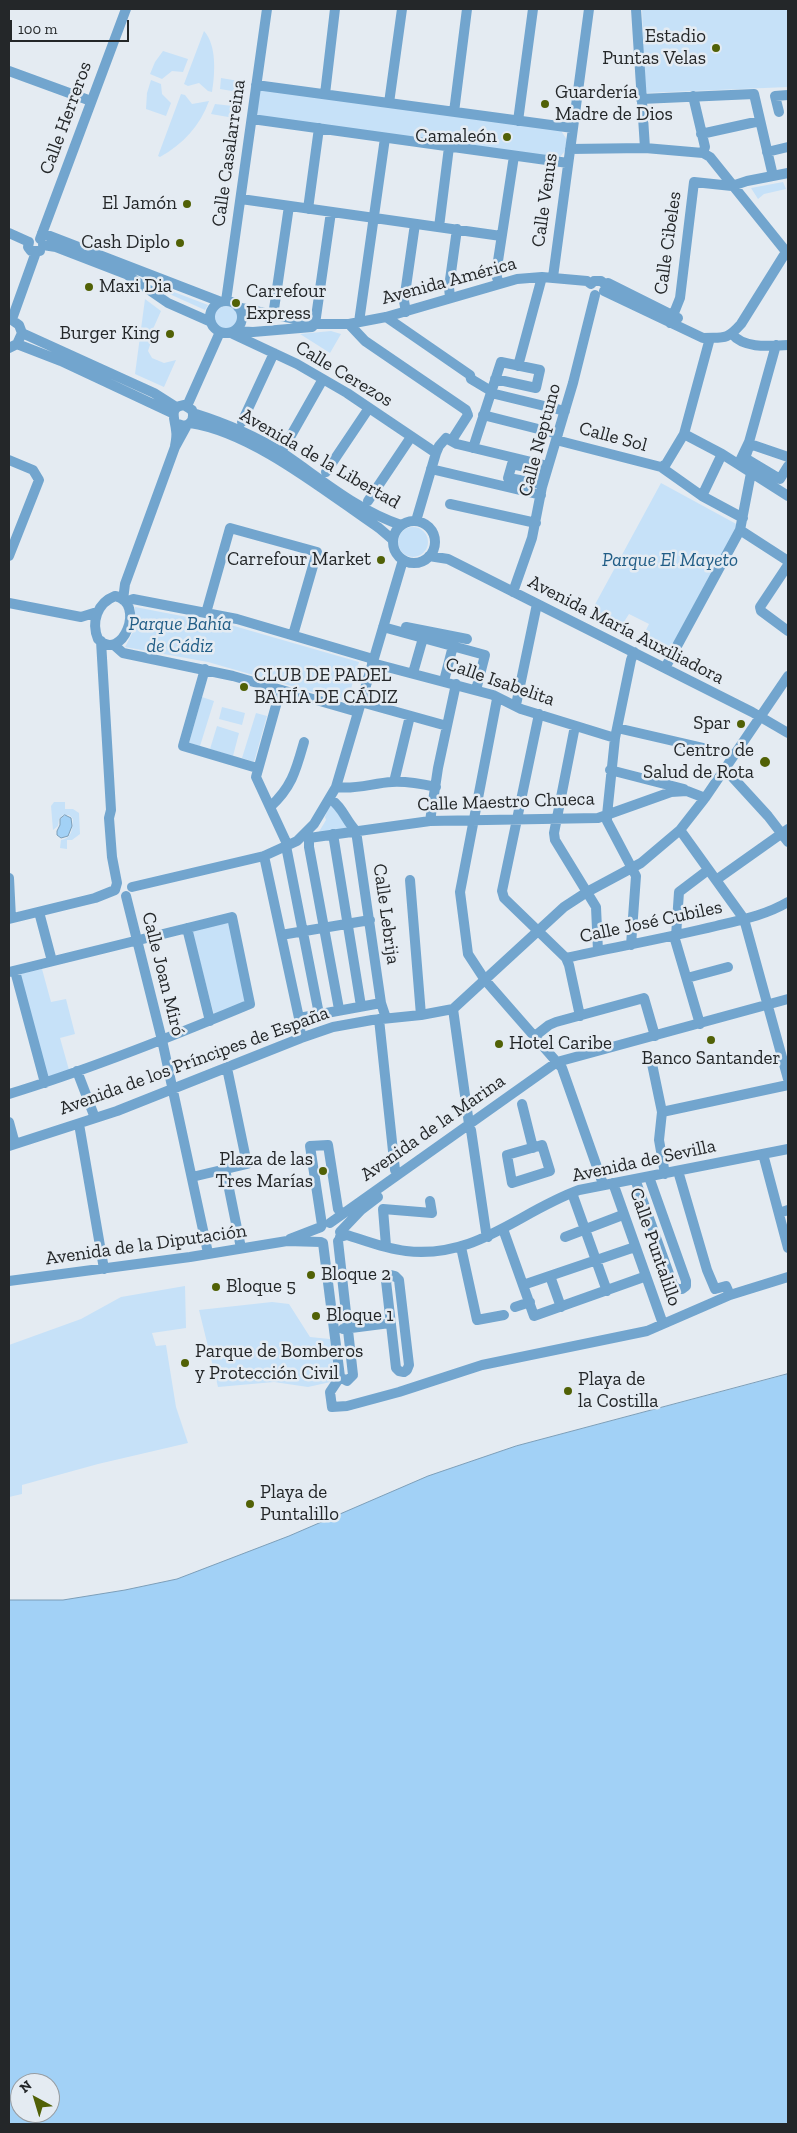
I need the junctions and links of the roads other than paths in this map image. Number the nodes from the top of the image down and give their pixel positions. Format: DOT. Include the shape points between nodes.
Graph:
graph roads {
  1 [pos="126,9"];
  2 [pos="267,9"];
  3 [pos="335,9"];
  4 [pos="402,9"];
  5 [pos="467,9"];
  6 [pos="534,9"];
  7 [pos="589,9"];
  8 [pos="636,9"];
  9 [pos="9,71"];
  10 [pos="256,85"];
  11 [pos="324,94"];
  12 [pos="788,95"];
  13 [pos="693,96"];
  14 [pos="641,99"];
  15 [pos="91,101"];
  16 [pos="389,103"];
  17 [pos="454,112"];
  18 [pos="779,112"];
  19 [pos="252,119"];
  20 [pos="518,121"];
  21 [pos="760,121"];
  22 [pos="319,128"];
  23 [pos="573,128"];
  24 [pos="702,134"];
  25 [pos="385,138"];
  26 [pos="449,146"];
  27 [pos="788,147"];
  28 [pos="645,148"];
  29 [pos="570,149"];
  30 [pos="767,152"];
  31 [pos="703,153"];
  32 [pos="514,156"];
  33 [pos="568,163"];
  34 [pos="788,173"];
  35 [pos="773,176"];
  36 [pos="732,186"];
  37 [pos="240,199"];
  38 [pos="289,206"];
  39 [pos="308,209"];
  40 [pos="331,212"];
  41 [pos="372,218"];
  42 [pos="415,224"];
  43 [pos="439,227"];
  44 [pos="457,229"];
  45 [pos="9,234"];
  46 [pos="501,236"];
  47 [pos="40,242"];
  48 [pos="787,253"];
  49 [pos="547,277"];
  50 [pos="160,278"];
  51 [pos="499,284"];
  52 [pos="602,290"];
  53 [pos="152,291"];
  54 [pos="450,298"];
  55 [pos="224,302"];
  56 [pos="238,307"];
  57 [pos="406,312"];
  58 [pos="273,316"];
  59 [pos="386,317"];
  60 [pos="10,319"];
  61 [pos="672,319"];
  62 [pos="211,322"];
  63 [pos="354,323"];
  64 [pos="315,324"];
  65 [pos="228,332"];
  66 [pos="22,333"];
  67 [pos="732,334"];
  68 [pos="710,338"];
  69 [pos="776,345"];
  70 [pos="788,345"];
  71 [pos="13,346"];
  72 [pos="274,353"];
  73 [pos="518,366"];
  74 [pos="323,379"];
  75 [pos="495,379"];
  76 [pos="491,392"];
  77 [pos="369,408"];
  78 [pos="565,410"];
  79 [pos="174,414"];
  80 [pos="483,415"];
  81 [pos="190,417"];
  82 [pos="242,422"];
  83 [pos="684,434"];
  84 [pos="411,437"];
  85 [pos="557,437"];
  86 [pos="452,440"];
  87 [pos="285,446"];
  88 [pos="175,447"];
  89 [pos="473,448"];
  90 [pos="436,453"];
  91 [pos="722,454"];
  92 [pos="9,460"];
  93 [pos="740,460"];
  94 [pos="548,466"];
  95 [pos="661,467"];
  96 [pos="431,469"];
  97 [pos="326,472"];
  98 [pos="751,473"];
  99 [pos="542,495"];
  100 [pos="702,496"];
  101 [pos="788,496"];
  102 [pos="368,501"];
  103 [pos="450,504"];
  104 [pos="743,518"];
  105 [pos="416,521"];
  106 [pos="536,523"];
  107 [pos="401,526"];
  108 [pos="740,530"];
  109 [pos="393,540"];
  110 [pos="435,544"];
  111 [pos="9,556"];
  112 [pos="429,556"];
  113 [pos="448,559"];
  114 [pos="403,560"];
  115 [pos="788,561"];
  116 [pos="788,566"];
  117 [pos="513,592"];
  118 [pos="121,599"];
  119 [pos="9,603"];
  120 [pos="537,604"];
  121 [pos="97,612"];
  122 [pos="206,613"];
  123 [pos="82,617"];
  124 [pos="383,625"];
  125 [pos="95,628"];
  126 [pos="788,631"];
  127 [pos="293,636"];
  128 [pos="422,638"];
  129 [pos="467,639"];
  130 [pos="101,641"];
  131 [pos="113,645"];
  132 [pos="454,646"];
  133 [pos="634,652"];
  134 [pos="373,661"];
  135 [pos="101,665"];
  136 [pos="665,668"];
  137 [pos="205,670"];
  138 [pos="413,673"];
  139 [pos="788,676"];
  140 [pos="444,681"];
  141 [pos="456,684"];
  142 [pos="476,690"];
  143 [pos="280,691"];
  144 [pos="497,699"];
  145 [pos="361,702"];
  146 [pos="516,705"];
  147 [pos="358,712"];
  148 [pos="539,714"];
  149 [pos="410,716"];
  150 [pos="760,717"];
  151 [pos="447,726"];
  152 [pos="575,726"];
  153 [pos="616,733"];
  154 [pos="788,733"];
  155 [pos="304,742"];
  156 [pos="734,755"];
  157 [pos="257,768"];
  158 [pos="725,769"];
  159 [pos="610,770"];
  160 [pos="394,782"];
  161 [pos="336,786"];
  162 [pos="436,787"];
  163 [pos="687,791"];
  164 [pos="705,798"];
  165 [pos="330,799"];
  166 [pos="270,808"];
  167 [pos="607,815"];
  168 [pos="473,820"];
  169 [pos="516,820"];
  170 [pos="556,820"];
  171 [pos="430,821"];
  172 [pos="680,830"];
  173 [pos="356,831"];
  174 [pos="333,834"];
  175 [pos="786,835"];
  176 [pos="307,836"];
  177 [pos="287,846"];
  178 [pos="264,856"];
  179 [pos="633,868"];
  180 [pos="708,870"];
  181 [pos="9,878"];
  182 [pos="410,880"];
  183 [pos="716,880"];
  184 [pos="118,884"];
  185 [pos="132,887"];
  186 [pos="587,892"];
  187 [pos="126,896"];
  188 [pos="788,902"];
  189 [pos="39,912"];
  190 [pos="10,919"];
  191 [pos="744,919"];
  192 [pos="370,920"];
  193 [pos="348,924"];
  194 [pos="187,928"];
  195 [pos="324,928"];
  196 [pos="303,932"];
  197 [pos="538,932"];
  198 [pos="281,935"];
  199 [pos="675,936"];
  200 [pos="136,940"];
  201 [pos="631,945"];
  202 [pos="598,951"];
  203 [pos="566,958"];
  204 [pos="52,961"];
  205 [pos="728,967"];
  206 [pos="12,971"];
  207 [pos="687,978"];
  208 [pos="485,980"];
  209 [pos="788,999"];
  210 [pos="382,1003"];
  211 [pos="788,1005"];
  212 [pos="361,1006"];
  213 [pos="769,1007"];
  214 [pos="339,1009"];
  215 [pos="453,1009"];
  216 [pos="319,1014"];
  217 [pos="421,1015"];
  218 [pos="580,1016"];
  219 [pos="299,1018"];
  220 [pos="383,1019"];
  221 [pos="210,1021"];
  222 [pos="700,1024"];
  223 [pos="535,1036"];
  224 [pos="654,1036"];
  225 [pos="301,1038"];
  226 [pos="162,1040"];
  227 [pos="651,1059"];
  228 [pos="559,1065"];
  229 [pos="227,1068"];
  230 [pos="77,1071"];
  231 [pos="788,1079"];
  232 [pos="45,1083"];
  233 [pos="788,1085"];
  234 [pos="173,1089"];
  235 [pos="9,1094"];
  236 [pos="522,1104"];
  237 [pos="662,1112"];
  238 [pos="95,1118"];
  239 [pos="9,1122"];
  240 [pos="79,1124"];
  241 [pos="470,1127"];
  242 [pos="12,1145"];
  243 [pos="533,1148"];
  244 [pos="788,1149"];
  245 [pos="763,1154"];
  246 [pos="225,1169"];
  247 [pos="678,1171"];
  248 [pos="398,1174"];
  249 [pos="665,1174"];
  250 [pos="192,1177"];
  251 [pos="649,1177"];
  252 [pos="635,1179"];
  253 [pos="608,1184"];
  254 [pos="572,1193"];
  255 [pos="430,1201"];
  256 [pos="783,1212"];
  257 [pos="342,1214"];
  258 [pos="620,1216"];
  259 [pos="324,1225"];
  260 [pos="503,1229"];
  261 [pos="585,1229"];
  262 [pos="339,1237"];
  263 [pos="488,1237"];
  264 [pos="565,1237"];
  265 [pos="287,1241"];
  266 [pos="322,1242"];
  267 [pos="386,1246"];
  268 [pos="461,1247"];
  269 [pos="241,1248"];
  270 [pos="632,1248"];
  271 [pos="788,1248"];
  272 [pos="208,1253"];
  273 [pos="596,1260"];
  274 [pos="104,1269"];
  275 [pos="550,1276"];
  276 [pos="788,1277"];
  277 [pos="641,1278"];
  278 [pos="9,1282"];
  279 [pos="523,1286"];
  280 [pos="607,1291"];
  281 [pos="730,1295"];
  282 [pos="530,1302"];
  283 [pos="515,1307"];
  284 [pos="561,1307"];
  285 [pos="504,1315"];
  286 [pos="390,1323"];
  287 [pos="663,1324"];
  288 [pos="348,1328"];
  289 [pos="334,1330"];
  290 [pos="340,1377"];
  1 -- 15 [label="street, Calle Herreros"];
  2 -- 10 [label="street, Calle Casalarreina"];
  3 -- 11 [label="street"];
  4 -- 16 [label="street"];
  5 -- 17 [label="street"];
  6 -- 20 [label="street"];
  7 -- 23 [label="street, Calle Venus"];
  8 -- 14 [label="street"];
  9 -- 15 [label="street"];
  10 -- 11 [label="street"];
  10 -- 19 [label="street, Calle Casalarreina"];
  11 -- 16 [label="street"];
  12 -- 18 [label="street" via="776,96"];
  13 -- 14 [label="street"];
  13 -- 21 [label="street" via="754,94"];
  13 -- 24 [label="street"];
  14 -- 28 [label="street"];
  15 -- 47 [label="street, Calle Herreros"];
  16 -- 17 [label="street"];
  17 -- 20 [label="street"];
  19 -- 22 [label="street"];
  19 -- 37 [label="street, Calle Casalarreina"];
  20 -- 23 [label="street"];
  21 -- 24 [label="street"];
  21 -- 30 [label="street"];
  22 -- 25 [label="street"];
  22 -- 39 [label="street"];
  23 -- 29 [label="street, Calle Venus"];
  24 -- 31 [label="street"];
  25 -- 26 [label="street"];
  25 -- 41 [label="street"];
  26 -- 32 [label="street"];
  26 -- 43 [label="street"];
  27 -- 30 [label="street"];
  28 -- 29 [label="street"];
  28 -- 31 [label="street"];
  29 -- 33 [label="street, Calle Venus"];
  30 -- 35 [label="street"];
  31 -- 36 [label="street" via="710,157"];
  32 -- 33 [label="street"];
  32 -- 46 [label="street"];
  33 -- 49 [label="street, Calle Venus"];
  34 -- 35 [label="street"];
  35 -- 36 [label="street"];
  36 -- 48 [label="street"];
  36 -- 61 [label="street, Calle Cibeles" via="694,182 680,298"];
  37 -- 38 [label="street"];
  37 -- 55 [label="street, Calle Casalarreina"];
  38 -- 39 [label="street"];
  38 -- 58 [label="street"];
  39 -- 40 [label="street"];
  40 -- 41 [label="street"];
  40 -- 64 [label="street"];
  41 -- 42 [label="street"];
  41 -- 63 [label="street"];
  42 -- 43 [label="street"];
  42 -- 57 [label="street" via="404,301"];
  43 -- 44 [label="street"];
  44 -- 46 [label="street"];
  44 -- 54 [label="street"];
  45 -- 47 [label="street" via="29,242 34,238"];
  46 -- 51 [label="street" via="496,274"];
  47 -- 50 [label="street"];
  47 -- 53 [label="street" via="114,268"];
  47 -- 60 [label="street, Calle Herreros"];
  48 -- 67 [label="street"];
  49 -- 51 [label="street, Avenida América"];
  49 -- 52 [label="street, Avenida América" via="591,284 599,280"];
  49 -- 73 [label="street, Calle Venus"];
  50 -- 53 [label="street" via="152,284"];
  50 -- 55 [label="street"];
  51 -- 54 [label="street, Avenida América"];
  52 -- 61 [label="street" via="608,284"];
  52 -- 78 [label="street, Calle Neptuno"];
  53 -- 62 [label="street" via="168,303"];
  54 -- 57 [label="street, Avenida América"];
  55 -- 56 [label="street"];
  55 -- 62 [label="street" via="217,304 211,312"];
  56 -- 58 [label="street, Avenida América"];
  56 -- 65 [label="street" via="242,320"];
  57 -- 59 [label="street, Avenida América"];
  58 -- 64 [label="street, Avenida América"];
  59 -- 63 [label="street, Avenida América"];
  59 -- 76 [label="street"];
  60 -- 66 [label="street" via="19,325"];
  61 -- 68 [label="street" via="706,333"];
  62 -- 65 [label="street"];
  63 -- 64 [label="street, Avenida América"];
  63 -- 86 [label="street" via="365,340 466,410 468,415"];
  64 -- 65 [label="street, Avenida América" via="312,328"];
  65 -- 72 [label="street, Calle Cerezos"];
  65 -- 81 [label="street"];
  66 -- 71 [label="street"];
  66 -- 79 [label="street" via="154,393"];
  67 -- 68 [label="street" via="719,339"];
  67 -- 69 [label="street" via="738,342"];
  68 -- 83 [label="street"];
  69 -- 70 [label="street"];
  69 -- 93 [label="street" via="749,442"];
  71 -- 79 [label="street" via="61,361"];
  72 -- 74 [label="street, Calle Cerezos"];
  72 -- 82 [label="street"];
  73 -- 75 [label="street, Calle Neptuno" via="501,362"];
  73 -- 75 [label="street, Calle Neptuno" via="540,370 536,388"];
  74 -- 77 [label="street, Calle Cerezos"];
  74 -- 87 [label="street"];
  75 -- 76 [label="street"];
  76 -- 78 [label="street"];
  76 -- 80 [label="street"];
  77 -- 84 [label="street, Calle Cerezos"];
  77 -- 97 [label="street"];
  78 -- 85 [label="street, Calle Neptuno"];
  79 -- 81 [label="street"];
  79 -- 81 [label="street" via="180,426"];
  79 -- 88 [label="street"];
  80 -- 85 [label="street, Calle Sol"];
  80 -- 89 [label="street"];
  81 -- 88 [label="street"];
  81 -- 107 [label="street, Avenida de la Libertad" via="212,418 261,441 362,507"];
  81 -- 109 [label="street, Avenida de la Libertad" via="258,448"];
  83 -- 91 [label="street"];
  83 -- 95 [label="street"];
  84 -- 90 [label="street, Calle Cerezos"];
  84 -- 102 [label="street"];
  85 -- 94 [label="street, Calle Neptuno"];
  85 -- 95 [label="street, Calle Sol"];
  86 -- 89 [label="street"];
  86 -- 90 [label="street" via="446,438 442,441"];
  88 -- 118 [label="street"];
  89 -- 94 [label="street"];
  90 -- 96 [label="street"];
  91 -- 98 [label="street"];
  91 -- 100 [label="street"];
  92 -- 111 [label="street" via="33,470 38,480"];
  94 -- 99 [label="street, Calle Neptuno"];
  95 -- 100 [label="street"];
  96 -- 99 [label="street"];
  96 -- 105 [label="street"];
  98 -- 101 [label="street"];
  98 -- 104 [label="street"];
  99 -- 106 [label="street, Calle Neptuno"];
  100 -- 104 [label="street"];
  103 -- 106 [label="street"];
  104 -- 108 [label="street"];
  105 -- 107 [label="street"];
  105 -- 110 [label="street" via="428,526"];
  106 -- 117 [label="street, Calle Neptuno"];
  107 -- 109 [label="street"];
  108 -- 115 [label="street"];
  108 -- 136 [label="street"];
  109 -- 114 [label="street" via="395,552"];
  110 -- 112 [label="street"];
  110 -- 113 [label="street, Avenida María Auxiliadora"];
  112 -- 113 [label="street, Avenida María Auxiliadora"];
  112 -- 114 [label="street" via="420,562"];
  113 -- 117 [label="street, Avenida María Auxiliadora"];
  114 -- 124 [label="street"];
  116 -- 126 [label="street" via="760,607"];
  117 -- 120 [label="street, Avenida María Auxiliadora"];
  118 -- 121 [label="street" via="104,602"];
  118 -- 122 [label="street, Calle Isabelita"];
  118 -- 131 [label="street" via="130,615 130,624 126,634"];
  119 -- 123 [label="street"];
  120 -- 133 [label="street, Avenida María Auxiliadora"];
  120 -- 146 [label="street"];
  121 -- 123 [label="street"];
  121 -- 125 [label="street"];
  122 -- 127 [label="street, Calle Isabelita"];
  122 -- 127 [label="street" via="230,528 316,552"];
  123 -- 125 [label="street"];
  124 -- 128 [label="street"];
  124 -- 129 [label="street"];
  124 -- 134 [label="street"];
  125 -- 130 [label="street"];
  127 -- 134 [label="street, Calle Isabelita"];
  128 -- 132 [label="street"];
  128 -- 138 [label="street"];
  130 -- 131 [label="street"];
  130 -- 135 [label="street"];
  131 -- 135 [label="street"];
  131 -- 137 [label="street" via="123,653"];
  132 -- 140 [label="street"];
  132 -- 142 [label="street" via="485,655"];
  133 -- 136 [label="street, Avenida María Auxiliadora"];
  133 -- 153 [label="street"];
  134 -- 138 [label="street, Calle Isabelita"];
  134 -- 145 [label="street"];
  135 -- 184 [label="street" via="112,857"];
  136 -- 150 [label="street, Avenida María Auxiliadora"];
  137 -- 143 [label="street"];
  137 -- 157 [label="street" via="183,746"];
  138 -- 140 [label="street, Calle Isabelita"];
  139 -- 150 [label="street"];
  140 -- 141 [label="street, Calle Isabelita"];
  141 -- 142 [label="street, Calle Isabelita"];
  141 -- 151 [label="street"];
  142 -- 144 [label="street, Calle Isabelita"];
  143 -- 147 [label="street"];
  143 -- 157 [label="street"];
  144 -- 146 [label="street, Calle Isabelita"];
  144 -- 168 [label="street"];
  145 -- 147 [label="street"];
  145 -- 149 [label="street"];
  146 -- 148 [label="street, Calle Isabelita"];
  147 -- 161 [label="street"];
  148 -- 152 [label="street, Calle Isabelita"];
  148 -- 169 [label="street"];
  149 -- 151 [label="street"];
  149 -- 160 [label="street"];
  150 -- 154 [label="street, Avenida María Auxiliadora"];
  150 -- 156 [label="street"];
  151 -- 162 [label="street"];
  152 -- 153 [label="street, Calle Isabelita"];
  152 -- 170 [label="street"];
  153 -- 156 [label="street, Calle Isabelita"];
  153 -- 159 [label="street"];
  155 -- 166 [label="street" via="289,787"];
  156 -- 158 [label="street"];
  157 -- 166 [label="street" via="256,777"];
  158 -- 164 [label="street"];
  158 -- 175 [label="street"];
  159 -- 163 [label="street"];
  159 -- 167 [label="street"];
  160 -- 161 [label="street" via="348,789"];
  160 -- 162 [label="street"];
  161 -- 165 [label="street"];
  162 -- 171 [label="street"];
  163 -- 164 [label="street"];
  163 -- 167 [label="street, Calle Maestro Chueca" via="671,792"];
  164 -- 172 [label="street"];
  165 -- 173 [label="street"];
  165 -- 176 [label="street"];
  166 -- 177 [label="street"];
  167 -- 170 [label="street, Calle Maestro Chueca"];
  167 -- 179 [label="street" via="607,821"];
  168 -- 169 [label="street, Calle Maestro Chueca"];
  168 -- 171 [label="street, Calle Maestro Chueca"];
  168 -- 208 [label="street" via="460,892 468,954"];
  169 -- 170 [label="street, Calle Maestro Chueca"];
  169 -- 197 [label="street" via="502,891 504,898"];
  170 -- 186 [label="street" via="555,840"];
  171 -- 173 [label="street, Calle Maestro Chueca"];
  172 -- 179 [label="street"];
  172 -- 180 [label="street"];
  173 -- 174 [label="street, Calle Maestro Chueca"];
  173 -- 192 [label="street, Calle Lebrija"];
  174 -- 176 [label="street, Calle Maestro Chueca"];
  174 -- 193 [label="street"];
  175 -- 183 [label="street"];
  176 -- 177 [label="street"];
  176 -- 195 [label="street"];
  177 -- 178 [label="street"];
  177 -- 196 [label="street"];
  178 -- 185 [label="street"];
  178 -- 198 [label="street"];
  179 -- 186 [label="street"];
  179 -- 201 [label="street" via="636,876"];
  180 -- 183 [label="street"];
  180 -- 199 [label="street" via="679,892"];
  181 -- 190 [label="street"];
  182 -- 217 [label="street"];
  183 -- 191 [label="street"];
  184 -- 185 [label="street" via="129,882"];
  184 -- 187 [label="street" via="120,896"];
  184 -- 189 [label="street"];
  185 -- 187 [label="street"];
  186 -- 197 [label="street" via="564,907"];
  186 -- 202 [label="street" via="596,907"];
  187 -- 200 [label="street, Calle Joan Miró"];
  188 -- 191 [label="street, Calle José Cubiles" via="772,912"];
  189 -- 190 [label="street"];
  189 -- 204 [label="street"];
  191 -- 199 [label="street, Calle José Cubiles"];
  191 -- 213 [label="street"];
  192 -- 193 [label="street"];
  192 -- 210 [label="street, Calle Lebrija"];
  193 -- 195 [label="street"];
  193 -- 212 [label="street"];
  194 -- 200 [label="street"];
  194 -- 221 [label="street"];
  194 -- 221 [label="street" via="232,918 250,1004"];
  195 -- 196 [label="street"];
  195 -- 214 [label="street"];
  196 -- 198 [label="street"];
  196 -- 216 [label="street"];
  197 -- 203 [label="street"];
  197 -- 208 [label="street"];
  198 -- 219 [label="street"];
  199 -- 201 [label="street, Calle José Cubiles"];
  199 -- 207 [label="street"];
  200 -- 204 [label="street"];
  200 -- 226 [label="street, Calle Joan Miró"];
  201 -- 202 [label="street, Calle José Cubiles"];
  202 -- 203 [label="street, Calle José Cubiles"];
  203 -- 218 [label="street"];
  204 -- 206 [label="street"];
  205 -- 207 [label="street"];
  206 -- 232 [label="street"];
  207 -- 222 [label="street"];
  208 -- 215 [label="street"];
  208 -- 223 [label="street"];
  209 -- 213 [label="street, Avenida de la Marina"];
  210 -- 212 [label="street"];
  210 -- 220 [label="street, Calle Lebrija"];
  211 -- 213 [label="street, Avenida de la Marina"];
  212 -- 214 [label="street"];
  213 -- 222 [label="street, Avenida de la Marina"];
  213 -- 228 [label="street, Avenida de la Marina"];
  213 -- 231 [label="street"];
  214 -- 216 [label="street"];
  215 -- 217 [label="street, Avenida de los Príncipes de España"];
  215 -- 241 [label="street"];
  216 -- 219 [label="street"];
  217 -- 220 [label="street, Avenida de los Príncipes de España"];
  218 -- 223 [label="street" via="548,1025"];
  218 -- 224 [label="street" via="644,998"];
  219 -- 225 [label="street"];
  220 -- 225 [label="street, Avenida de los Príncipes de España" via="333,1027"];
  220 -- 248 [label="street, Calle Lebrija" via="395,1170"];
  221 -- 226 [label="street"];
  222 -- 224 [label="street, Avenida de la Marina"];
  223 -- 228 [label="street"];
  224 -- 228 [label="street, Avenida de la Marina"];
  225 -- 229 [label="street, Avenida de los Príncipes de España"];
  226 -- 230 [label="street"];
  226 -- 234 [label="street, Calle Joan Miró"];
  227 -- 237 [label="street"];
  228 -- 241 [label="street, Avenida de la Marina"];
  228 -- 253 [label="street, Calle Puntalillo"];
  229 -- 234 [label="street, Avenida de los Príncipes de España"];
  229 -- 246 [label="street" via="247,1164"];
  230 -- 232 [label="street"];
  230 -- 238 [label="street"];
  232 -- 235 [label="street"];
  233 -- 237 [label="street"];
  234 -- 238 [label="street, Avenida de los Príncipes de España"];
  234 -- 250 [label="street, Calle Joan Miró"];
  236 -- 243 [label="street"];
  237 -- 249 [label="street" via="659,1140"];
  238 -- 240 [label="street, Avenida de los Príncipes de España"];
  239 -- 242 [label="street"];
  240 -- 242 [label="street, Avenida de los Príncipes de España"];
  240 -- 274 [label="street"];
  241 -- 248 [label="street, Avenida de la Marina"];
  241 -- 262 [label="street, Avenida de la Marina" via="361,1210"];
  241 -- 263 [label="street"];
  243 -- 243 [label="street" via="507,1155 512,1182 550,1171 542,1145"];
  244 -- 245 [label="street, Avenida de Sevilla"];
  245 -- 247 [label="street, Avenida de Sevilla"];
  245 -- 256 [label="street"];
  246 -- 250 [label="street"];
  246 -- 269 [label="street"];
  247 -- 249 [label="street, Avenida de Sevilla"];
  247 -- 281 [label="street" via="707,1270 715,1289 726,1286"];
  248 -- 257 [label="street, Avenida de la Marina"];
  249 -- 251 [label="street, Avenida de Sevilla"];
  250 -- 272 [label="street, Calle Joan Miró"];
  251 -- 252 [label="street, Avenida de Sevilla"];
  251 -- 252 [label="street" via="686,1281 682,1289 673,1285"];
  252 -- 253 [label="street, Avenida de Sevilla"];
  253 -- 254 [label="street, Avenida de Sevilla"];
  253 -- 287 [label="street, Calle Puntalillo"];
  254 -- 260 [label="street, Avenida de Sevilla" via="549,1202"];
  254 -- 261 [label="street"];
  255 -- 267 [label="street" via="432,1213 383,1209"];
  256 -- 271 [label="street"];
  257 -- 259 [label="street, Avenida de la Marina"];
  257 -- 259 [label="street" via="338,1209 328,1145 310,1146"];
  258 -- 261 [label="street"];
  259 -- 262 [label="street" via="337,1226"];
  259 -- 265 [label="street, Avenida de la Diputación"];
  259 -- 266 [label="street" via="318,1233"];
  260 -- 263 [label="street, Avenida de Sevilla"];
  260 -- 279 [label="street"];
  261 -- 264 [label="street"];
  261 -- 273 [label="street"];
  262 -- 266 [label="street" via="330,1245"];
  262 -- 267 [label="street, Avenida de Sevilla" via="347,1235"];
  262 -- 288 [label="street"];
  263 -- 268 [label="street, Avenida de Sevilla"];
  265 -- 266 [label="street, Avenida de la Diputación"];
  265 -- 269 [label="street, Avenida de la Diputación"];
  266 -- 289 [label="street"];
  267 -- 268 [label="street, Avenida de Sevilla" via="416,1252"];
  268 -- 285 [label="street" via="473,1321"];
  269 -- 272 [label="street, Avenida de la Diputación"];
  270 -- 273 [label="street"];
  272 -- 274 [label="street, Avenida de la Diputación"];
  273 -- 275 [label="street"];
  273 -- 280 [label="street"];
  274 -- 278 [label="street, Avenida de la Diputación"];
  275 -- 279 [label="street"];
  275 -- 284 [label="street"];
  276 -- 281 [label="street"];
  277 -- 280 [label="street"];
  279 -- 282 [label="street"];
  280 -- 284 [label="street"];
  281 -- 287 [label="street"];
  282 -- 283 [label="street"];
  282 -- 284 [label="street" via="534,1316"];
  286 -- 286 [label="street" via="396,1368 404,1372 409,1365 399,1280 391,1275 386,1281"];
  286 -- 288 [label="street"];
  287 -- 290 [label="street" via="629,1336 482,1365 399,1392 332,1407 330,1392"];
  288 -- 289 [label="street"];
  288 -- 290 [label="street" via="353,1375 347,1381"];
  289 -- 290 [label="street"];
}
